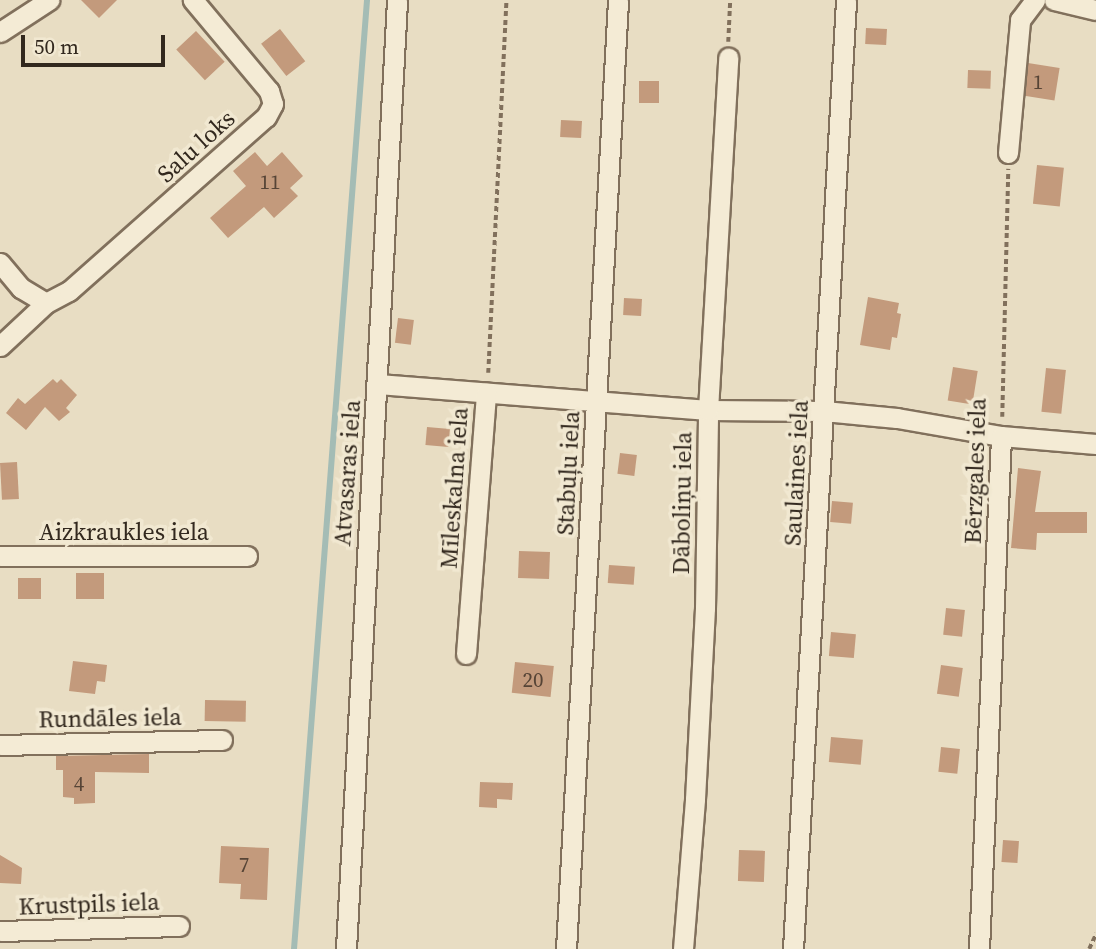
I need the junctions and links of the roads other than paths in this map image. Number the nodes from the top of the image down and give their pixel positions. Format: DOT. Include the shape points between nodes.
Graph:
graph roads {
  1 [pos="49,0"];
  2 [pos="193,0"];
  3 [pos="397,0"];
  4 [pos="618,0"];
  5 [pos="846,0"];
  6 [pos="1035,0"];
  7 [pos="1054,0"];
  8 [pos="1096,10"];
  9 [pos="0,32"];
  10 [pos="728,58"];
  11 [pos="1008,153"];
  12 [pos="0,263"];
  13 [pos="46,303"];
  14 [pos="0,346"];
  15 [pos="378,384"];
  16 [pos="486,393"];
  17 [pos="597,401"];
  18 [pos="708,410"];
  19 [pos="824,411"];
  20 [pos="1001,436"];
  21 [pos="1096,444"];
  22 [pos="0,556"];
  23 [pos="247,556"];
  24 [pos="466,654"];
  25 [pos="222,740"];
  26 [pos="0,745"];
  27 [pos="178,926"];
  28 [pos="0,931"];
  29 [pos="346,949"];
  30 [pos="566,949"];
  31 [pos="683,949"];
  32 [pos="793,949"];
  33 [pos="979,949"];
  1 -- 9 [label="street"];
  2 -- 13 [label="street, Salu loks" via="269,91 273,104 266,117 69,291"];
  3 -- 15 [label="street, Atvasaras iela"];
  4 -- 17 [label="street, Stabuļu iela"];
  5 -- 19 [label="street, Saulaines iela"];
  6 -- 11 [label="street" via="1020,20"];
  7 -- 8 [label="street"];
  10 -- 18 [label="street, Dāboliņu iela"];
  12 -- 13 [label="street" via="21,288"];
  13 -- 14 [label="street, Salu loks"];
  15 -- 16 [label="street, Mīleskalna iela"];
  15 -- 29 [label="street, Atvasaras iela"];
  16 -- 17 [label="street"];
  16 -- 24 [label="street, Mīleskalna iela"];
  17 -- 18 [label="street"];
  17 -- 30 [label="street, Stabuļu iela"];
  18 -- 19 [label="street"];
  18 -- 31 [label="street, Dāboliņu iela" via="705,608"];
  19 -- 20 [label="street"];
  19 -- 32 [label="street, Saulaines iela"];
  20 -- 21 [label="street"];
  20 -- 33 [label="street, Bērzgales iela"];
  22 -- 23 [label="street, Aizkraukles iela"];
  25 -- 26 [label="street, Rundāles iela"];
  27 -- 28 [label="street, Krustpils iela"];
}
